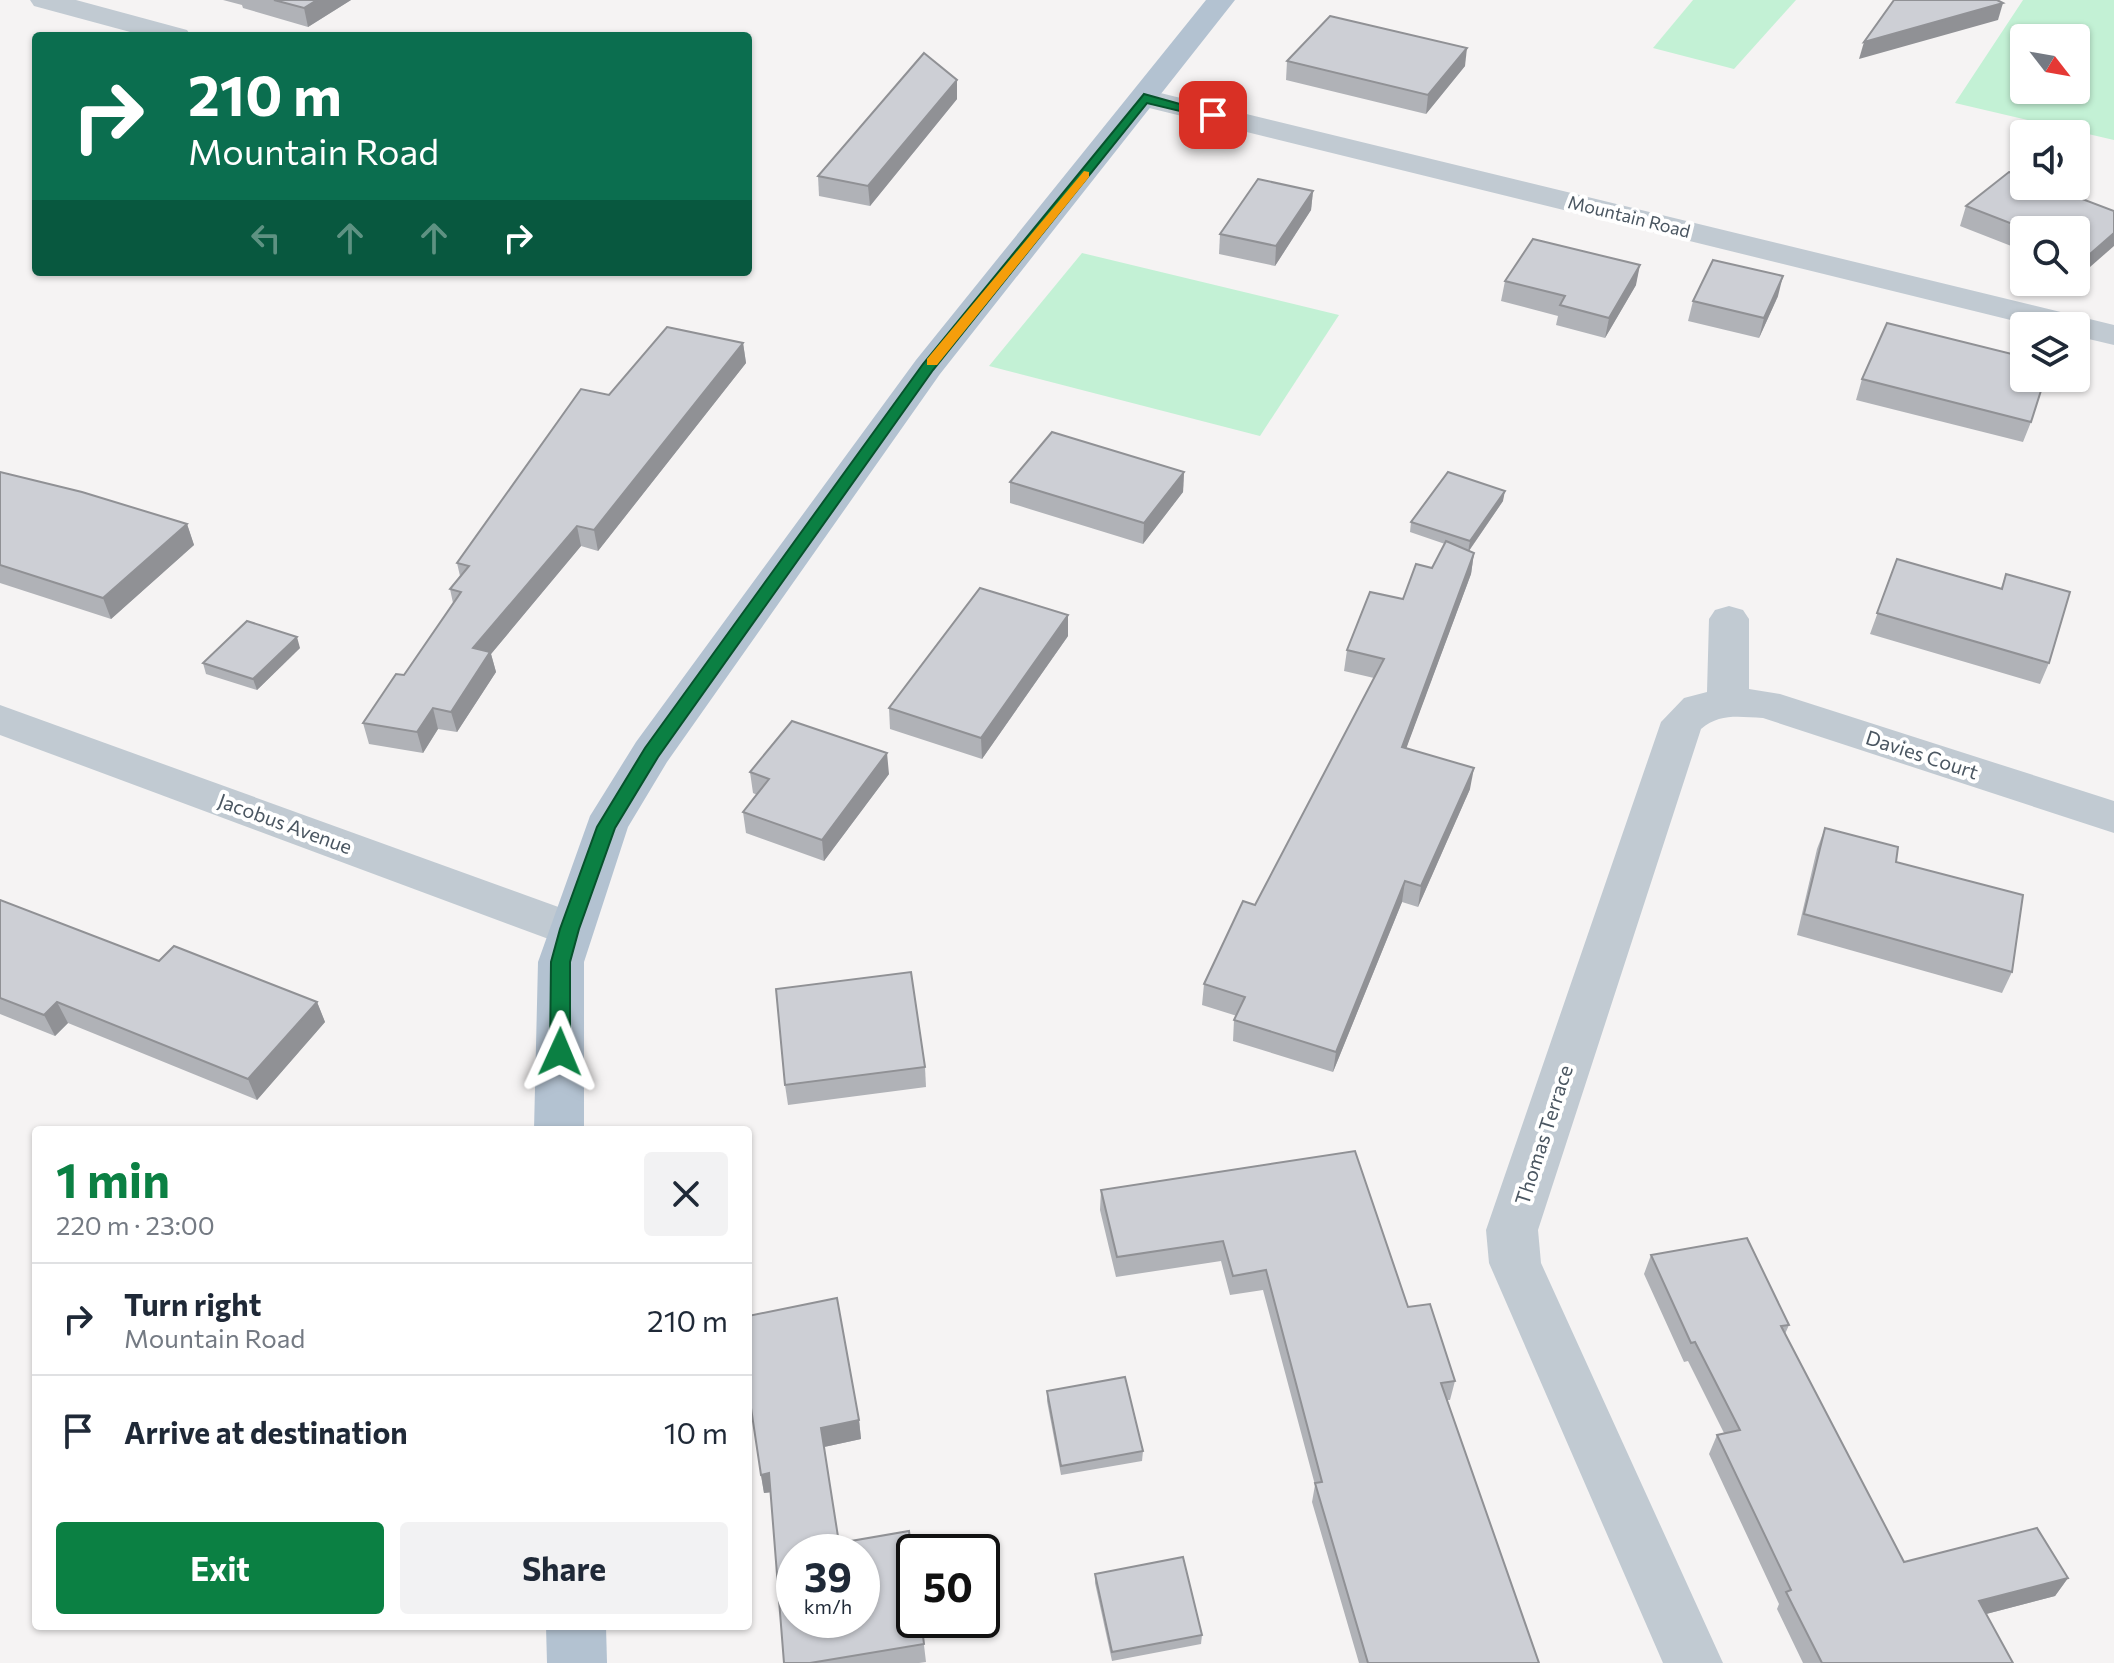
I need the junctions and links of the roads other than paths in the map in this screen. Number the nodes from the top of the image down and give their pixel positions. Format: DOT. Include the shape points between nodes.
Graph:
graph roads {
  1 [pos="44,0"];
  2 [pos="1221,0"];
  3 [pos="162,32"];
  4 [pos="1144,98"];
  5 [pos="2114,335"];
  6 [pos="1729,619"];
  7 [pos="1728,702"];
  8 [pos="0,719"];
  9 [pos="2114,817"];
  10 [pos="570,929"];
  11 [pos="559,1126"];
  12 [pos="576,1630"];
  13 [pos="577,1663"];
  14 [pos="1693,1663"];
  1 -- 3 [label="street"];
  2 -- 4 [label="main road"];
  4 -- 5 [label="street, Mountain Road"];
  4 -- 10 [label="main road" via="928,367 651,752 606,827"];
  6 -- 7 [label="street"];
  7 -- 9 [label="street, Davies Court" via="1765,704"];
  7 -- 14 [label="street, Thomas Terrace" via="1699,708 1682,722 1512,1230 1515,1263"];
  8 -- 10 [label="street, Jacobus Avenue"];
  10 -- 11 [label="main road" via="561,962"];
  12 -- 13 [label="main road"];
}
